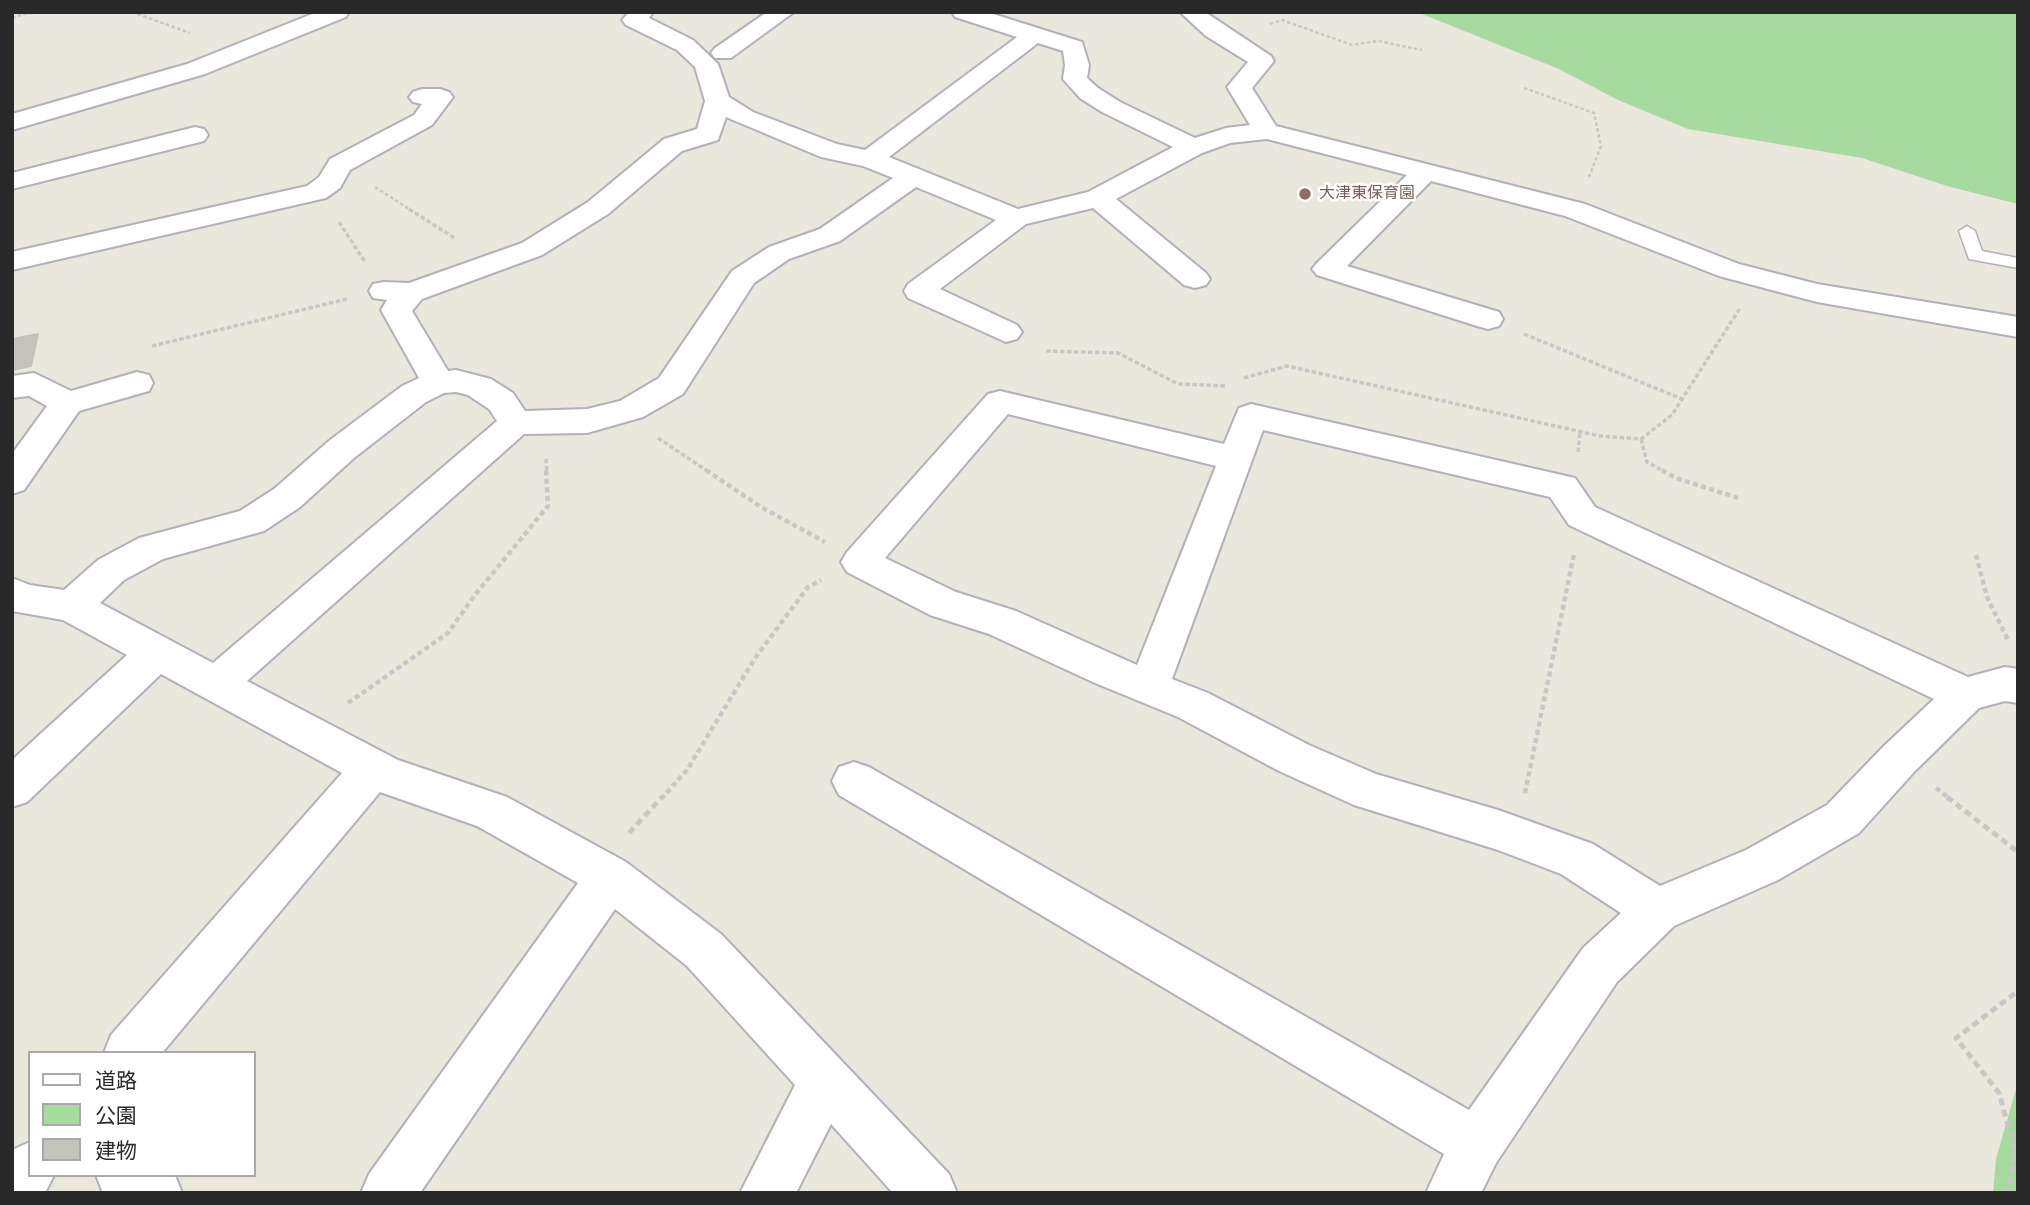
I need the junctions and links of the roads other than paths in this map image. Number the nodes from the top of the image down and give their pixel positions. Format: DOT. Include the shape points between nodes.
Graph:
graph roads {
  1 [pos="642,12"];
  2 [pos="783,12"];
  3 [pos="963,12"];
  4 [pos="1191,12"];
  5 [pos="320,15"];
  6 [pos="1034,35"];
  7 [pos="723,53"];
  8 [pos="422,97"];
  9 [pos="718,101"];
  10 [pos="12,122"];
  11 [pos="1267,131"];
  12 [pos="195,135"];
  13 [pos="1193,146"];
  14 [pos="870,159"];
  15 [pos="1426,171"];
  16 [pos="914,176"];
  17 [pos="12,181"];
  18 [pos="1098,198"];
  19 [pos="1016,218"];
  20 [pos="1967,231"];
  21 [pos="12,261"];
  22 [pos="2018,263"];
  23 [pos="1195,279"];
  24 [pos="1488,319"];
  25 [pos="2018,327"];
  26 [pos="1006,332"];
  27 [pos="438,382"];
  28 [pos="137,383"];
  29 [pos="12,387"];
  30 [pos="67,403"];
  31 [pos="531,424"];
  32 [pos="1236,459"];
  33 [pos="12,481"];
  34 [pos="12,593"];
  35 [pos="71,606"];
  36 [pos="157,652"];
  37 [pos="2015,666"];
  38 [pos="216,684"];
  39 [pos="1149,687"];
  40 [pos="1966,695"];
  41 [pos="373,769"];
  42 [pos="854,781"];
  43 [pos="12,788"];
  44 [pos="603,873"];
  45 [pos="1657,910"];
  46 [pos="131,1051"];
  47 [pos="825,1082"];
  48 [pos="1477,1144"];
  49 [pos="28,1171"];
  50 [pos="127,1177"];
  51 [pos="12,1189"];
  52 [pos="155,1193"];
  53 [pos="388,1193"];
  54 [pos="767,1193"];
  55 [pos="930,1193"];
  56 [pos="1454,1193"];
  1 -- 9 [label="street" via="634,20 685,45 706,64"];
  2 -- 7 [label="street"];
  3 -- 6 [label="street"];
  4 -- 11 [label="street" via="1262,61 1239,87"];
  5 -- 10 [label="street" via="196,69"];
  6 -- 13 [label="street" via="1074,47 1075,79 1088,93"];
  6 -- 14 [label="street"];
  8 -- 21 [label="street" via="440,97 423,120 340,165 330,182 316,192"];
  9 -- 14 [label="street" via="744,117 830,151"];
  9 -- 27 [label="street" via="709,134 673,145 598,208 533,248 495,264 398,291 396,310"];
  11 -- 13 [label="street"];
  11 -- 15 [label="street"];
  12 -- 17 [label="street"];
  13 -- 18 [label="street"];
  14 -- 16 [label="street"];
  15 -- 24 [label="street" via="1327,269"];
  15 -- 25 [label="street" via="1575,210 1729,270 1817,293"];
  16 -- 19 [label="street"];
  16 -- 31 [label="street" via="830,235 779,253 743,277 671,386 631,409 587,421"];
  18 -- 19 [label="street"];
  18 -- 23 [label="street"];
  19 -- 26 [label="street" via="919,291"];
  20 -- 22 [label="lane" via="1975,255"];
  27 -- 31 [label="street" via="479,387"];
  27 -- 35 [label="street" via="414,394 287,498 251,521 152,548 111,570"];
  28 -- 30 [label="street"];
  29 -- 30 [label="street" via="34,384"];
  30 -- 33 [label="street"];
  31 -- 38 [label="street"];
  32 -- 39 [label="street"];
  32 -- 39 [label="street" via="1000,402 860,562 944,604 1002,622"];
  32 -- 40 [label="street" via="1251,416 1562,487 1581,516"];
  34 -- 35 [label="street"];
  35 -- 36 [label="street"];
  36 -- 38 [label="street"];
  36 -- 43 [label="street"];
  37 -- 40 [label="street" via="2005,684"];
  38 -- 41 [label="street"];
  39 -- 45 [label="street" via="1369,791 1577,859"];
  40 -- 45 [label="street" via="1843,819 1762,865"];
  41 -- 44 [label="street" via="491,811"];
  41 -- 46 [label="street"];
  42 -- 48 [label="street"];
  44 -- 47 [label="street" via="704,950"];
  44 -- 53 [label="street"];
  45 -- 48 [label="street" via="1600,965"];
  47 -- 54 [label="street"];
  47 -- 55 [label="street"];
  48 -- 56 [label="street"];
  49 -- 51 [label="street"];
  50 -- 52 [label="street"];
}
